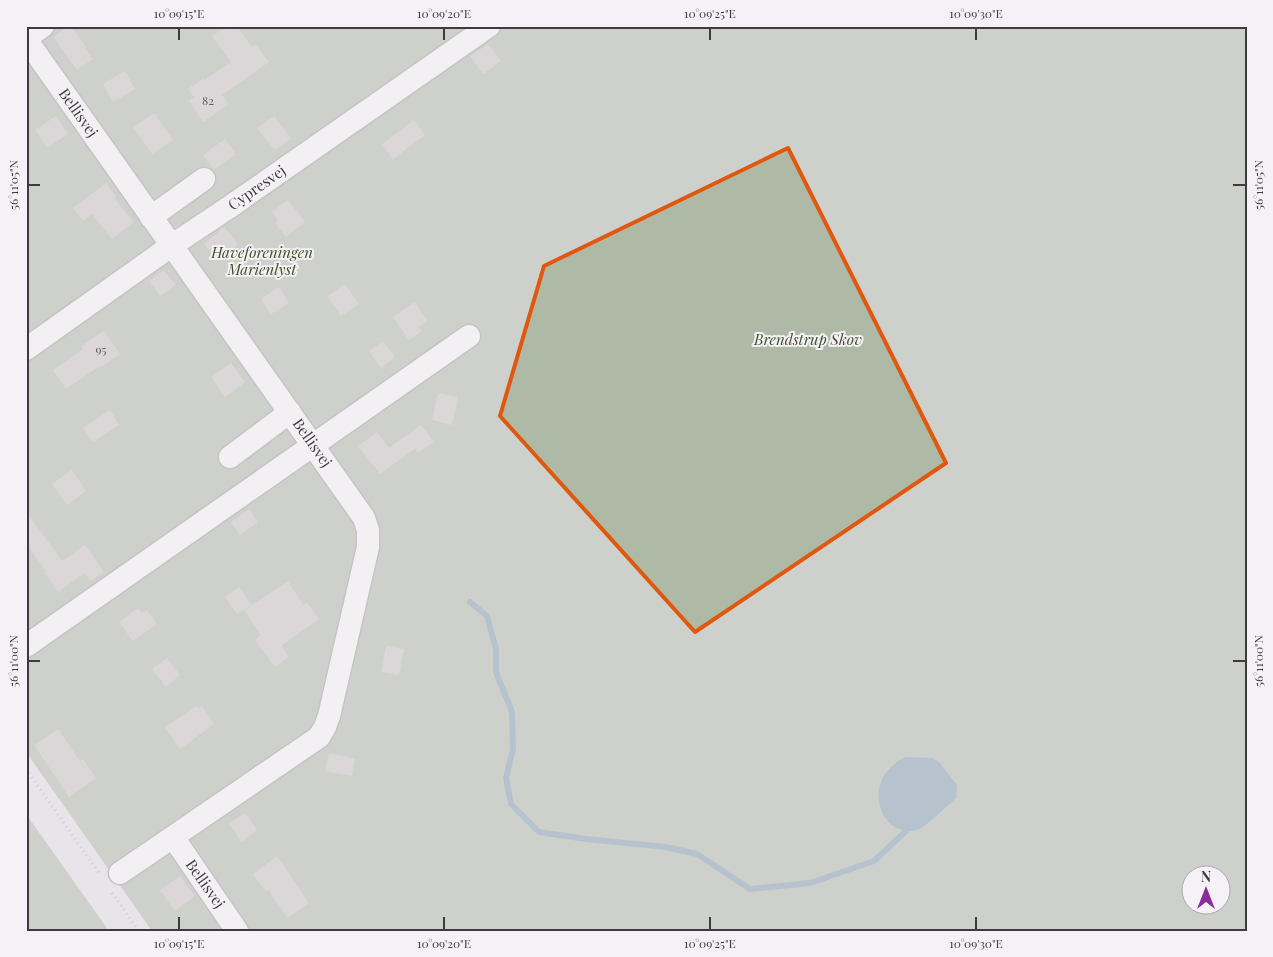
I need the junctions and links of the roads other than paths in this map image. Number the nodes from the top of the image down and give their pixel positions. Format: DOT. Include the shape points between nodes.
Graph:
graph roads {
  1 [pos="43,26"];
  2 [pos="488,26"];
  3 [pos="26,39"];
  4 [pos="204,179"];
  5 [pos="151,217"];
  6 [pos="171,246"];
  7 [pos="469,336"];
  8 [pos="26,349"];
  9 [pos="290,412"];
  10 [pos="314,446"];
  11 [pos="230,457"];
  12 [pos="32,642"];
  13 [pos="173,838"];
  14 [pos="110,879"];
  15 [pos="237,931"];
  1 -- 3 [label="lane"];
  2 -- 6 [label="lane, Cypresvej"];
  3 -- 5 [label="lane, Bellisvej"];
  4 -- 5 [label="lane"];
  5 -- 6 [label="lane, Bellisvej"];
  6 -- 8 [label="lane, Cypresvej"];
  6 -- 9 [label="lane, Bellisvej"];
  7 -- 10 [label="lane"];
  9 -- 10 [label="lane, Bellisvej"];
  9 -- 11 [label="lane"];
  10 -- 12 [label="lane"];
  10 -- 13 [label="lane, Bellisvej" via="364,518 368,530 368,547 325,727 319,737"];
  13 -- 14 [label="lane, Bellisvej"];
  13 -- 15 [label="lane, Bellisvej"];
}
